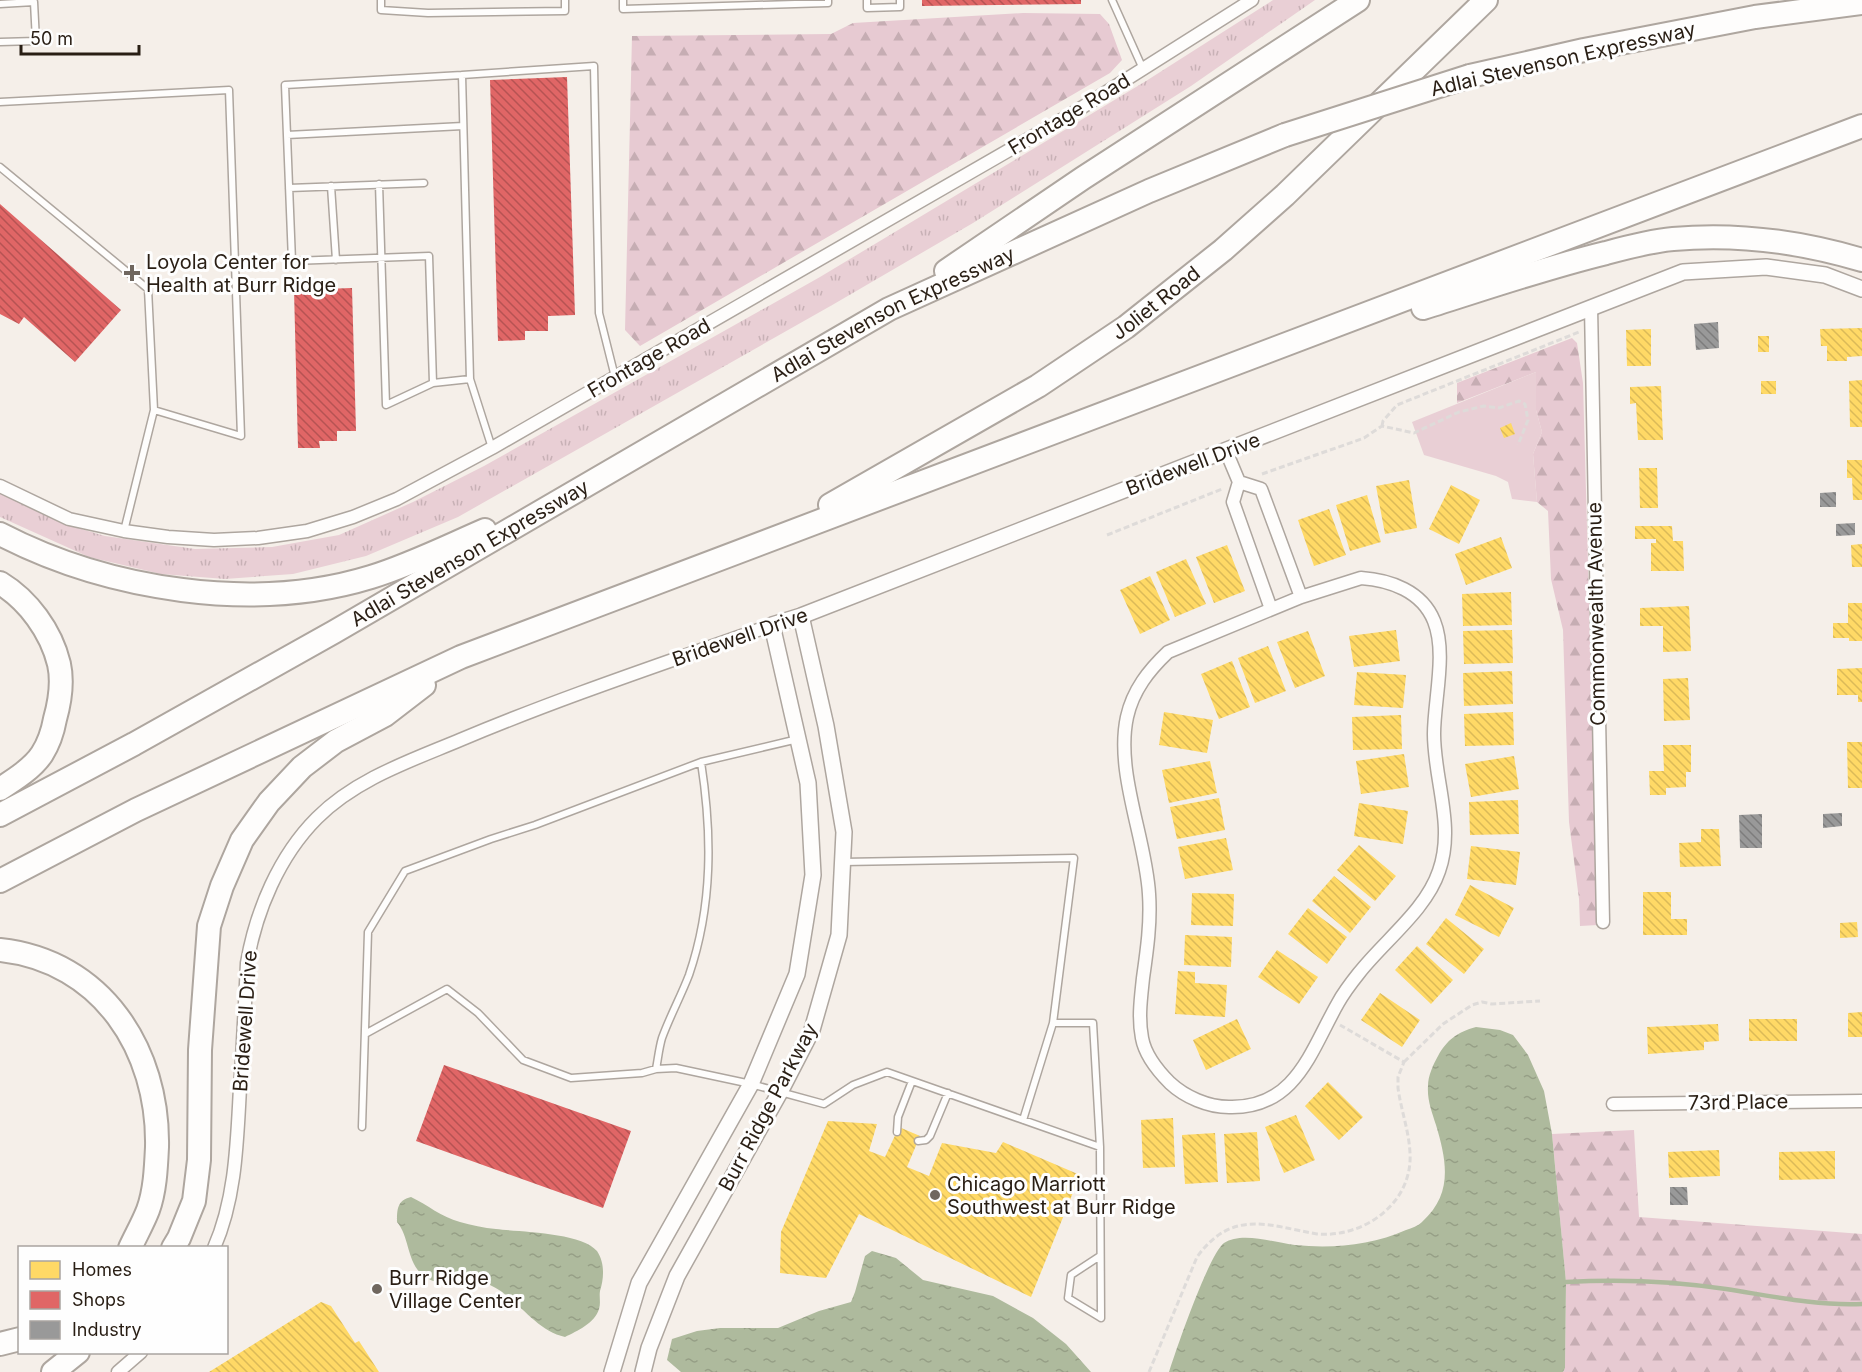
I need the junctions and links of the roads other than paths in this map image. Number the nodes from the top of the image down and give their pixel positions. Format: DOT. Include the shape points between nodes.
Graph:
graph roads {
  1 [pos="381,0"];
  2 [pos="565,0"];
  3 [pos="623,0"];
  4 [pos="828,0"];
  5 [pos="867,0"];
  6 [pos="900,0"];
  7 [pos="1112,0"];
  8 [pos="1252,0"];
  9 [pos="1358,0"];
  10 [pos="1486,0"];
  11 [pos="1862,3"];
  12 [pos="0,4"];
  13 [pos="0,42"];
  14 [pos="1143,69"];
  15 [pos="462,75"];
  16 [pos="0,102"];
  17 [pos="463,126"];
  18 [pos="1862,126"];
  19 [pos="287,135"];
  20 [pos="0,166"];
  21 [pos="424,183"];
  22 [pos="380,184"];
  23 [pos="331,186"];
  24 [pos="289,188"];
  25 [pos="382,258"];
  26 [pos="336,260"];
  27 [pos="1862,260"];
  28 [pos="1862,289"];
  29 [pos="1591,307"];
  30 [pos="889,309"];
  31 [pos="1306,338"];
  32 [pos="615,377"];
  33 [pos="470,379"];
  34 [pos="433,383"];
  35 [pos="154,410"];
  36 [pos="492,448"];
  37 [pos="1226,451"];
  38 [pos="1239,482"];
  39 [pos="0,486"];
  40 [pos="558,500"];
  41 [pos="124,531"];
  42 [pos="0,534"];
  43 [pos="774,537"];
  44 [pos="0,583"];
  45 [pos="1301,597"];
  46 [pos="1271,609"];
  47 [pos="801,616"];
  48 [pos="772,625"];
  49 [pos="461,657"];
  50 [pos="798,739"];
  51 [pos="701,762"];
  52 [pos="0,789"];
  53 [pos="0,815"];
  54 [pos="842,862"];
  55 [pos="0,881"];
  56 [pos="1603,922"];
  57 [pos="0,950"];
  58 [pos="1053,1023"];
  59 [pos="365,1034"];
  60 [pos="656,1069"];
  61 [pos="912,1081"];
  62 [pos="751,1084"];
  63 [pos="780,1092"];
  64 [pos="948,1093"];
  65 [pos="1862,1101"];
  66 [pos="1613,1104"];
  67 [pos="1023,1120"];
  68 [pos="362,1126"];
  69 [pos="897,1132"];
  70 [pos="918,1141"];
  71 [pos="1100,1147"];
  72 [pos="131,1246"];
  73 [pos="174,1246"];
  74 [pos="215,1246"];
  75 [pos="1100,1256"];
  76 [pos="18,1340"];
  77 [pos="0,1344"];
  78 [pos="77,1354"];
  79 [pos="140,1354"];
  80 [pos="53,1372"];
  81 [pos="118,1372"];
  82 [pos="612,1372"];
  83 [pos="644,1372"];
  1 -- 2 [label="lane" via="381,10 428,13 565,11"];
  3 -- 4 [label="lane" via="623,9"];
  5 -- 6 [label="lane" via="867,8 900,7"];
  7 -- 14 [label="lane"];
  8 -- 14 [label="street, Frontage Road"];
  9 -- 30 [label="highway"];
  10 -- 43 [label="highway, Joliet Road" via="1285,195 1126,327 1038,386"];
  11 -- 30 [label="highway, Adlai Stevenson Expressway, bridge" via="1744,19 1470,76 1285,135 1149,190"];
  12 -- 13 [label="lane" via="34,2 36,41"];
  14 -- 32 [label="street, Frontage Road"];
  15 -- 17 [label="lane"];
  15 -- 19 [label="lane" via="285,85"];
  15 -- 32 [label="lane" via="594,66 599,313"];
  16 -- 35 [label="lane" via="230,90 242,436"];
  17 -- 19 [label="lane"];
  17 -- 33 [label="lane"];
  18 -- 31 [label="highway"];
  19 -- 24 [label="lane"];
  20 -- 35 [label="lane" via="148,289"];
  21 -- 22 [label="lane"];
  22 -- 23 [label="lane"];
  22 -- 25 [label="lane"];
  23 -- 24 [label="lane"];
  23 -- 26 [label="lane"];
  24 -- 26 [label="lane" via="292,261"];
  25 -- 26 [label="lane"];
  25 -- 34 [label="lane" via="429,256"];
  25 -- 34 [label="lane" via="386,405"];
  27 -- 31 [label="highway" via="1774,240 1672,239 1579,260 1368,326"];
  28 -- 29 [label="street, Bridewell Drive" via="1825,274 1766,267 1683,272"];
  29 -- 37 [label="street, Bridewell Drive"];
  29 -- 56 [label="street, Commonwealth Avenue"];
  30 -- 40 [label="highway, Adlai Stevenson Expressway"];
  31 -- 43 [label="highway"];
  32 -- 36 [label="street, Frontage Road"];
  33 -- 34 [label="lane"];
  33 -- 36 [label="lane"];
  35 -- 41 [label="lane"];
  36 -- 41 [label="street, Frontage Road" via="397,499 306,531 214,540"];
  37 -- 38 [label="street"];
  37 -- 47 [label="street, Bridewell Drive"];
  38 -- 45 [label="street" via="1261,489"];
  38 -- 46 [label="street" via="1233,502"];
  39 -- 41 [label="street, Frontage Road" via="69,519"];
  40 -- 42 [label="highway" via="372,576 328,587 278,592 222,594 121,580 73,566"];
  40 -- 53 [label="highway, Adlai Stevenson Expressway" via="334,632"];
  43 -- 49 [label="highway"];
  44 -- 52 [label="highway" via="32,608 59,664 61,691 52,732 42,754"];
  45 -- 46 [label="street"];
  45 -- 46 [label="street" via="1360,578 1378,579 1414,595 1434,621 1439,654 1434,734 1444,854 1423,903 1350,984 1309,1059 1289,1086 1262,1102 1239,1108 1218,1107 1193,1099 1172,1085 1154,1066 1142,1042 1139,1018 1149,892 1126,765 1127,717 1141,682 1168,652"];
  47 -- 48 [label="street, Bridewell Drive"];
  47 -- 54 [label="street, Burr Ridge Parkway" via="826,726 844,832"];
  48 -- 50 [label="street, Burr Ridge Parkway"];
  48 -- 74 [label="street, Bridewell Drive" via="515,717 391,769 351,790 317,818 273,879 251,936 235,1157"];
  49 -- 55 [label="highway" via="136,810"];
  49 -- 73 [label="highway" via="385,715 336,741 302,767 269,802 242,840 209,926 200,1050 199,1160 194,1200"];
  50 -- 51 [label="lane"];
  50 -- 62 [label="street, Burr Ridge Parkway" via="808,783 813,875 797,974"];
  51 -- 59 [label="lane" via="405,871 368,932"];
  51 -- 60 [label="lane" via="710,842 708,891 689,974 661,1040"];
  54 -- 58 [label="lane" via="1074,858"];
  54 -- 63 [label="street, Burr Ridge Parkway" via="839,935 812,1030"];
  57 -- 72 [label="highway" via="18,952 62,968 87,984 117,1016 147,1069 157,1132 156,1169 148,1209"];
  58 -- 67 [label="lane"];
  58 -- 71 [label="lane" via="1093,1023"];
  59 -- 60 [label="lane" via="447,989 478,1013 522,1060 571,1078"];
  59 -- 68 [label="lane"];
  60 -- 62 [label="lane" via="676,1068"];
  61 -- 63 [label="lane" via="886,1072 854,1085 824,1104"];
  61 -- 64 [label="lane"];
  61 -- 69 [label="lane" via="898,1117"];
  62 -- 63 [label="lane"];
  62 -- 82 [label="street, Burr Ridge Parkway" via="639,1283"];
  63 -- 83 [label="street, Burr Ridge Parkway" via="677,1276 649,1348"];
  64 -- 67 [label="lane"];
  64 -- 70 [label="lane" via="930,1136"];
  65 -- 66 [label="street, 73rd Place"];
  67 -- 71 [label="lane"];
  71 -- 75 [label="lane"];
  75 -- 75 [label="lane" via="1071,1275 1068,1298 1101,1318"];
  76 -- 77 [label="highway"];
  78 -- 80 [label="highway"];
  79 -- 81 [label="street"];
}
